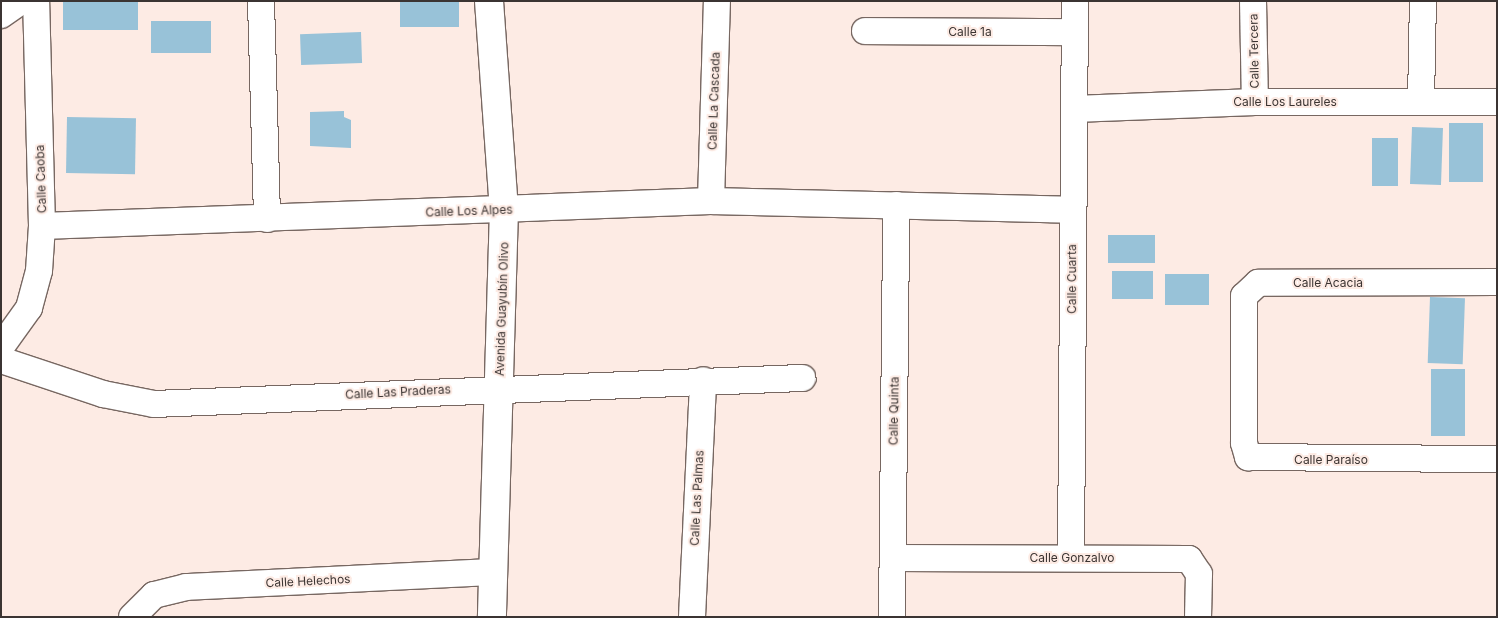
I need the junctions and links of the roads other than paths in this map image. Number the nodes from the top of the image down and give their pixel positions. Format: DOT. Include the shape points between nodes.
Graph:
graph roads {
  1 [pos="21,1"];
  2 [pos="36,1"];
  3 [pos="261,1"];
  4 [pos="488,1"];
  5 [pos="717,1"];
  6 [pos="1075,1"];
  7 [pos="1253,1"];
  8 [pos="1423,1"];
  9 [pos="1,14"];
  10 [pos="865,31"];
  11 [pos="1075,32"];
  12 [pos="1255,102"];
  13 [pos="1421,102"];
  14 [pos="1497,102"];
  15 [pos="1074,110"];
  16 [pos="710,201"];
  17 [pos="896,205"];
  18 [pos="504,209"];
  19 [pos="1072,210"];
  20 [pos="267,220"];
  21 [pos="42,226"];
  22 [pos="1497,282"];
  23 [pos="1,347"];
  24 [pos="1,360"];
  25 [pos="1244,375"];
  26 [pos="802,378"];
  27 [pos="703,380"];
  28 [pos="500,387"];
  29 [pos="1497,459"];
  30 [pos="1071,557"];
  31 [pos="893,558"];
  32 [pos="494,572"];
  33 [pos="132,617"];
  34 [pos="492,617"];
  35 [pos="692,617"];
  36 [pos="892,617"];
  37 [pos="1198,617"];
  1 -- 9 [label="street"];
  2 -- 21 [label="street, Calle Caoba"];
  3 -- 20 [label="street"];
  4 -- 18 [label="main road, Avenida Guayubín Olivo"];
  5 -- 16 [label="street, Calle La Cascada"];
  6 -- 11 [label="street, Calle Cuarta"];
  7 -- 12 [label="street, Calle Tercera"];
  8 -- 13 [label="street"];
  10 -- 11 [label="street, Calle 1a"];
  11 -- 15 [label="street, Calle Cuarta"];
  12 -- 13 [label="street, Calle Los Laureles"];
  12 -- 15 [label="street, Calle Los Laureles"];
  13 -- 14 [label="street, Calle Los Laureles"];
  15 -- 19 [label="street, Calle Cuarta"];
  16 -- 17 [label="street, Calle Los Alpes"];
  16 -- 18 [label="street, Calle Los Alpes"];
  17 -- 19 [label="street, Calle Los Alpes"];
  17 -- 31 [label="street, Calle Quinta"];
  18 -- 20 [label="street, Calle Los Alpes"];
  18 -- 28 [label="main road, Avenida Guayubín Olivo"];
  19 -- 30 [label="street, Calle Cuarta"];
  20 -- 21 [label="street, Calle Los Alpes"];
  21 -- 23 [label="street, Calle Caoba" via="39,270 29,308"];
  22 -- 25 [label="street, Calle Acacia" via="1258,283 1244,296"];
  24 -- 28 [label="street, Calle Las Praderas" via="103,394 154,404"];
  25 -- 29 [label="street, Calle Paraíso" via="1244,443 1248,457"];
  26 -- 27 [label="street, Calle Las Praderas"];
  27 -- 28 [label="street, Calle Las Praderas"];
  27 -- 35 [label="street, Calle Las Palmas"];
  28 -- 32 [label="main road, Avenida Guayubín Olivo"];
  30 -- 31 [label="street, Calle Gonzalvo"];
  30 -- 37 [label="street, Calle Gonzalvo" via="1189,559 1199,574"];
  31 -- 36 [label="street, Calle Quinta"];
  32 -- 33 [label="street, Calle Helechos" via="186,587 154,595"];
  32 -- 34 [label="main road, Avenida Guayubín Olivo"];
}
